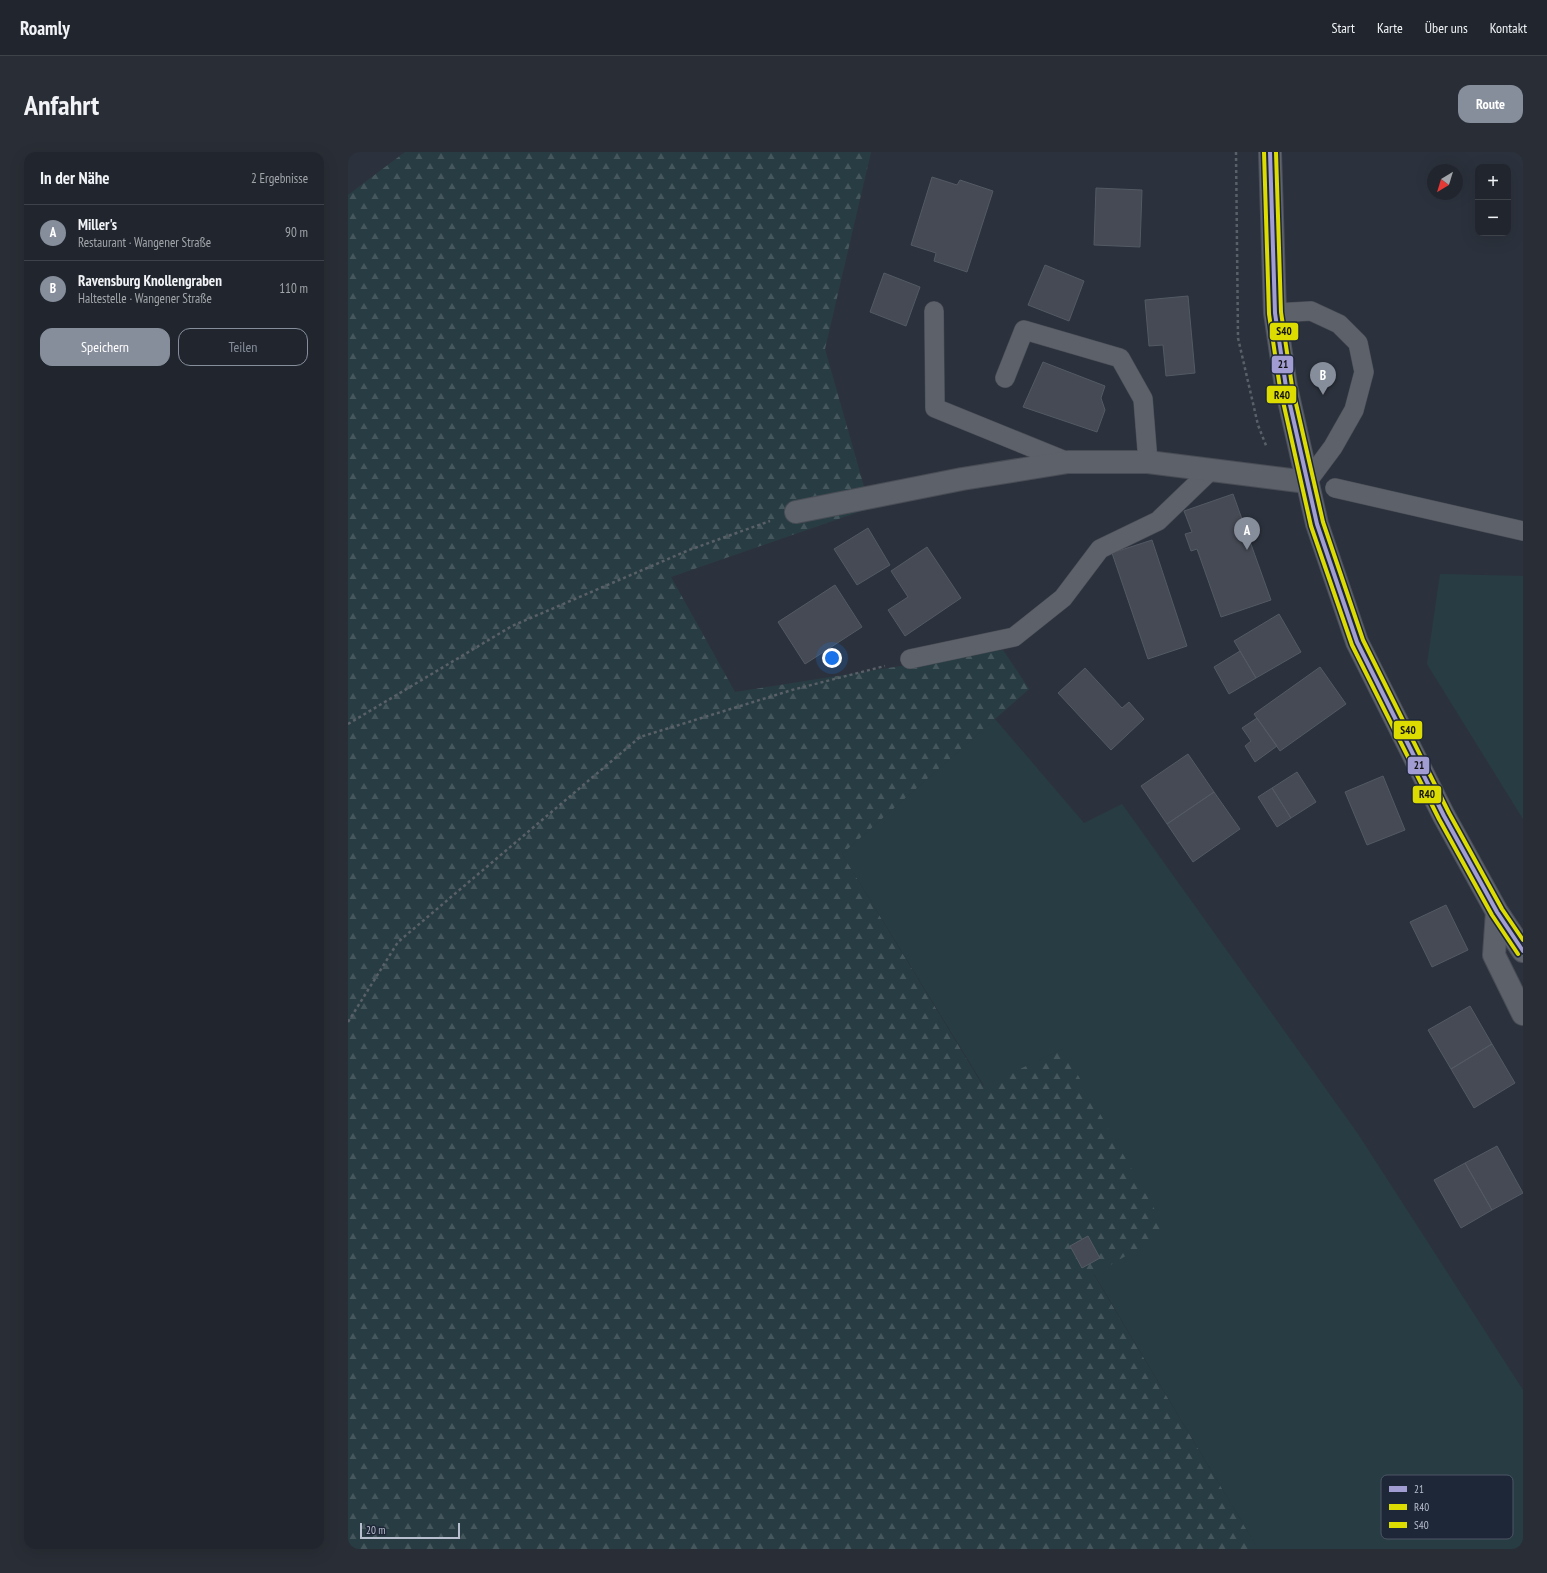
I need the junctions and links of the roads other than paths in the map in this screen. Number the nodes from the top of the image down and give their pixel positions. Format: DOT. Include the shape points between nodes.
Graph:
graph roads {
  1 [pos="1270,152"];
  2 [pos="934,311"];
  3 [pos="1276,313"];
  4 [pos="1005,378"];
  5 [pos="1068,462"];
  6 [pos="1148,462"];
  7 [pos="1210,471"];
  8 [pos="1307,482"];
  9 [pos="1335,488"];
  10 [pos="796,512"];
  11 [pos="1523,531"];
  12 [pos="910,659"];
  13 [pos="1497,912"];
  14 [pos="1523,951"];
  15 [pos="1523,1014"];
  1 -- 3 [label="main road"];
  2 -- 5 [label="lane" via="935,408"];
  3 -- 8 [label="main road" via="1286,387"];
  3 -- 8 [label="lane" via="1311,311 1339,324 1358,344 1364,372 1354,410 1333,447"];
  4 -- 6 [label="lane" via="1024,330 1120,358 1143,399"];
  5 -- 6 [label="street"];
  5 -- 10 [label="street" via="962,479"];
  6 -- 7 [label="street"];
  7 -- 8 [label="street"];
  7 -- 12 [label="lane" via="1158,521 1100,549 1063,598 1014,637"];
  8 -- 13 [label="main road" via="1317,524 1357,642 1444,816"];
  9 -- 11 [label="lane"];
  13 -- 14 [label="main road"];
  13 -- 15 [label="street" via="1494,955"];
}
